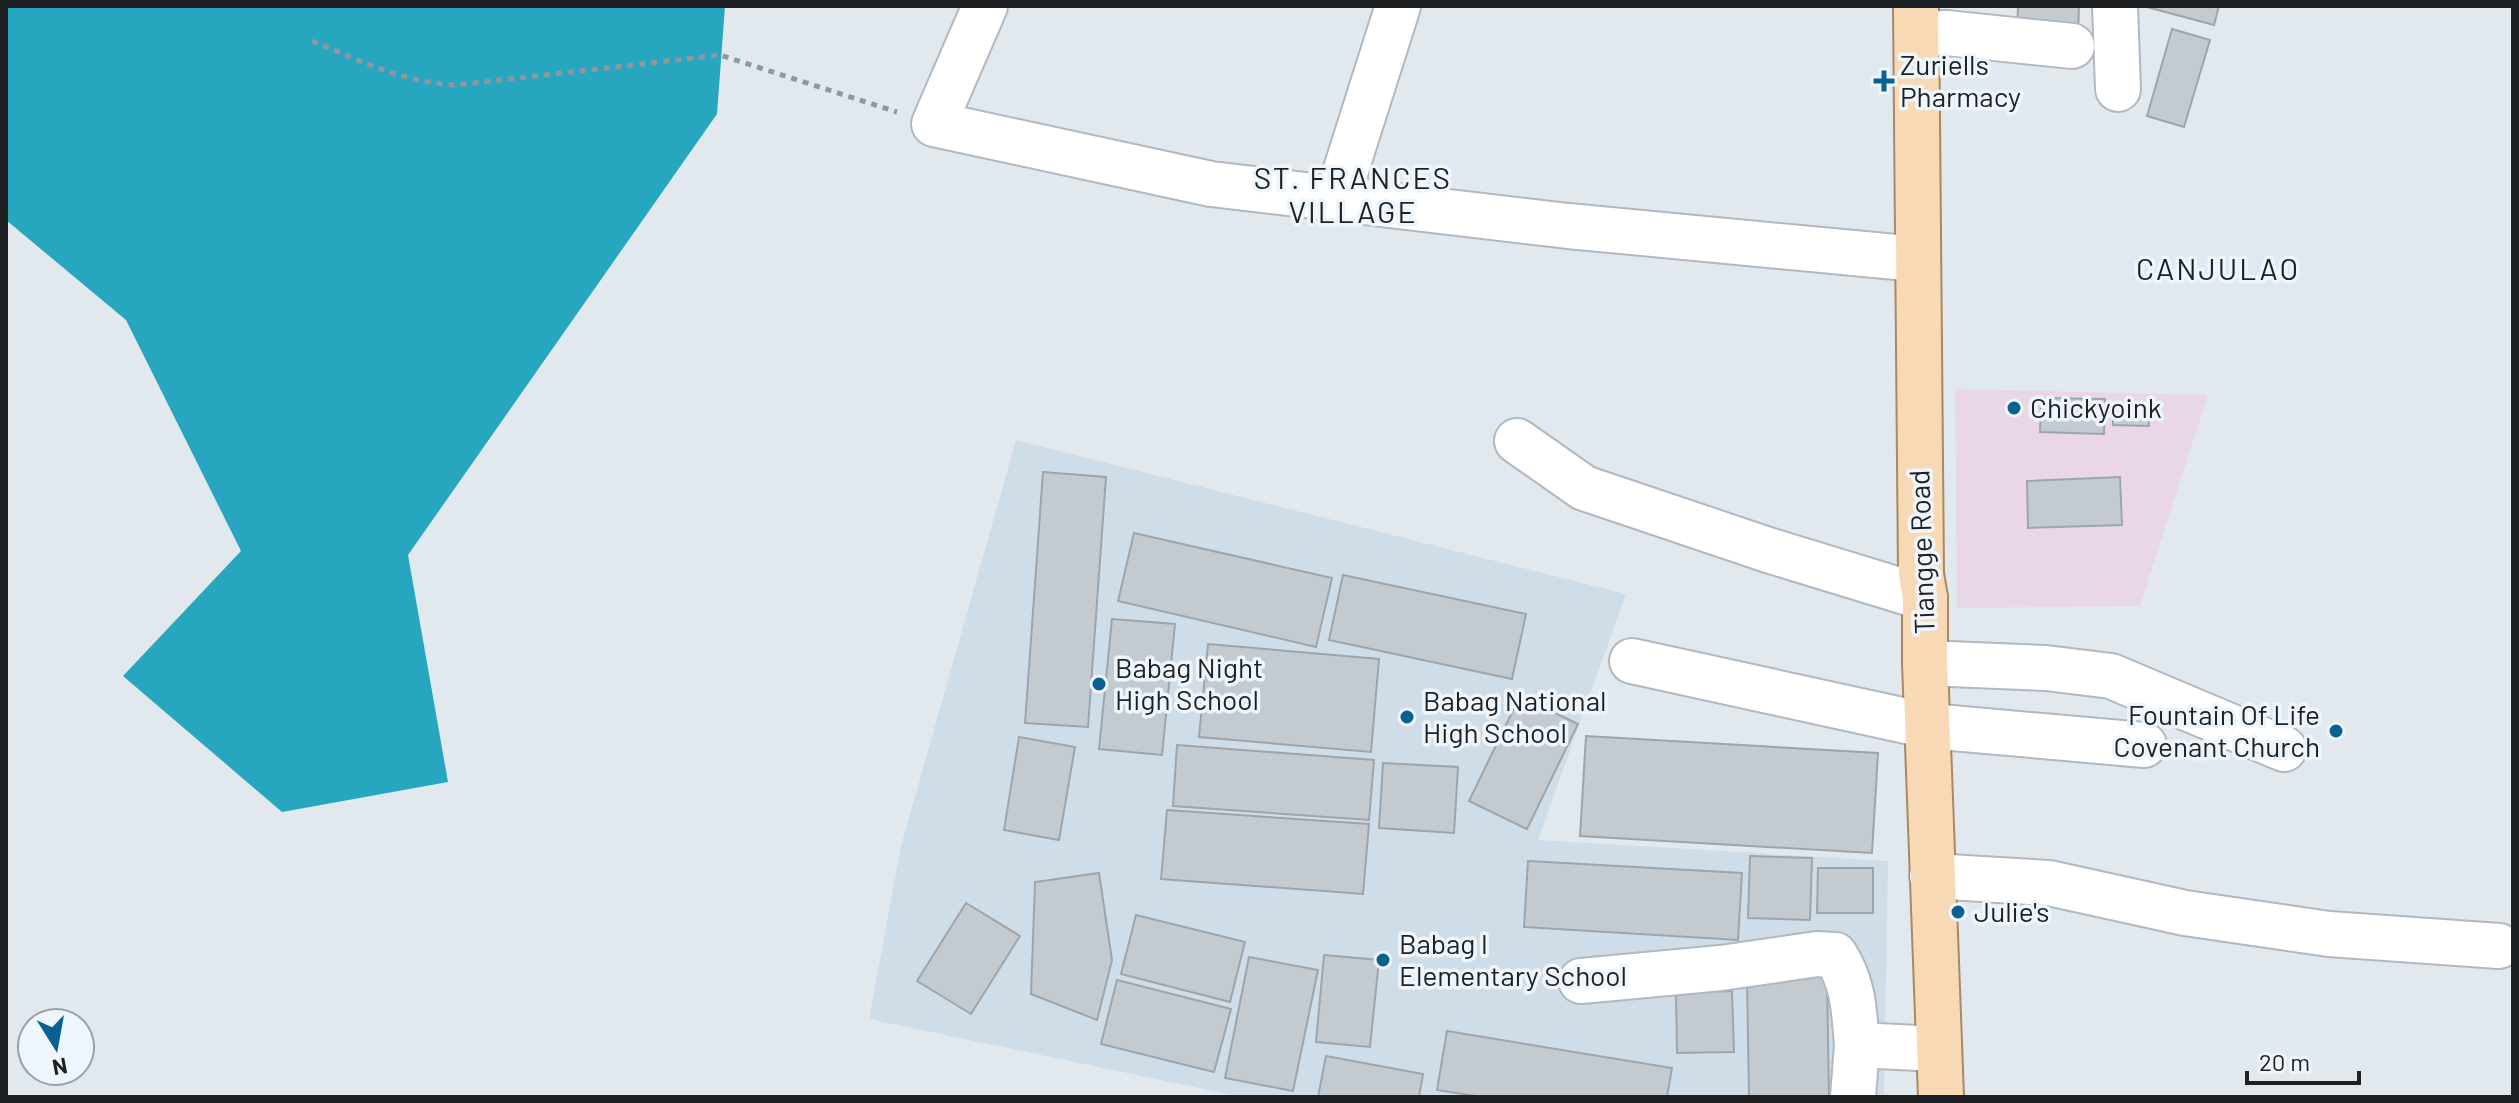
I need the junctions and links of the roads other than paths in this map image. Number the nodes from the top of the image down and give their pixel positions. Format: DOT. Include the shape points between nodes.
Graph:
graph roads {
  1 [pos="985,6"];
  2 [pos="1398,6"];
  3 [pos="2115,6"];
  4 [pos="1917,20"];
  5 [pos="2072,46"];
  6 [pos="2118,89"];
  7 [pos="1337,198"];
  8 [pos="1917,259"];
  9 [pos="1517,441"];
  10 [pos="1925,598"];
  11 [pos="1632,661"];
  12 [pos="1925,663"];
  13 [pos="1929,726"];
  14 [pos="2144,745"];
  15 [pos="2284,749"];
  16 [pos="1932,876"];
  17 [pos="2499,946"];
  18 [pos="1581,981"];
  19 [pos="1857,1045"];
  20 [pos="1939,1049"];
  21 [pos="1853,1097"];
  22 [pos="1941,1097"];
  1 -- 7 [label="street" via="934,124 1211,184"];
  2 -- 7 [label="street"];
  3 -- 6 [label="street"];
  4 -- 5 [label="street" via="1947,33"];
  4 -- 8 [label="main road, Tiangge Road"];
  7 -- 8 [label="street"];
  8 -- 10 [label="main road, Tiangge Road"];
  9 -- 10 [label="street" via="1584,488"];
  10 -- 12 [label="main road, Tiangge Road"];
  11 -- 13 [label="street"];
  12 -- 13 [label="main road, Tiangge Road"];
  12 -- 15 [label="street" via="2111,676"];
  13 -- 14 [label="street"];
  13 -- 16 [label="main road, Tiangge Road"];
  16 -- 17 [label="street" via="2049,883 2185,913 2329,934"];
  16 -- 20 [label="main road, Tiangge Road"];
  18 -- 19 [label="street" via="1835,955 1847,973"];
  19 -- 20 [label="street"];
  19 -- 21 [label="street"];
  20 -- 22 [label="main road, Tiangge Road"];
}
